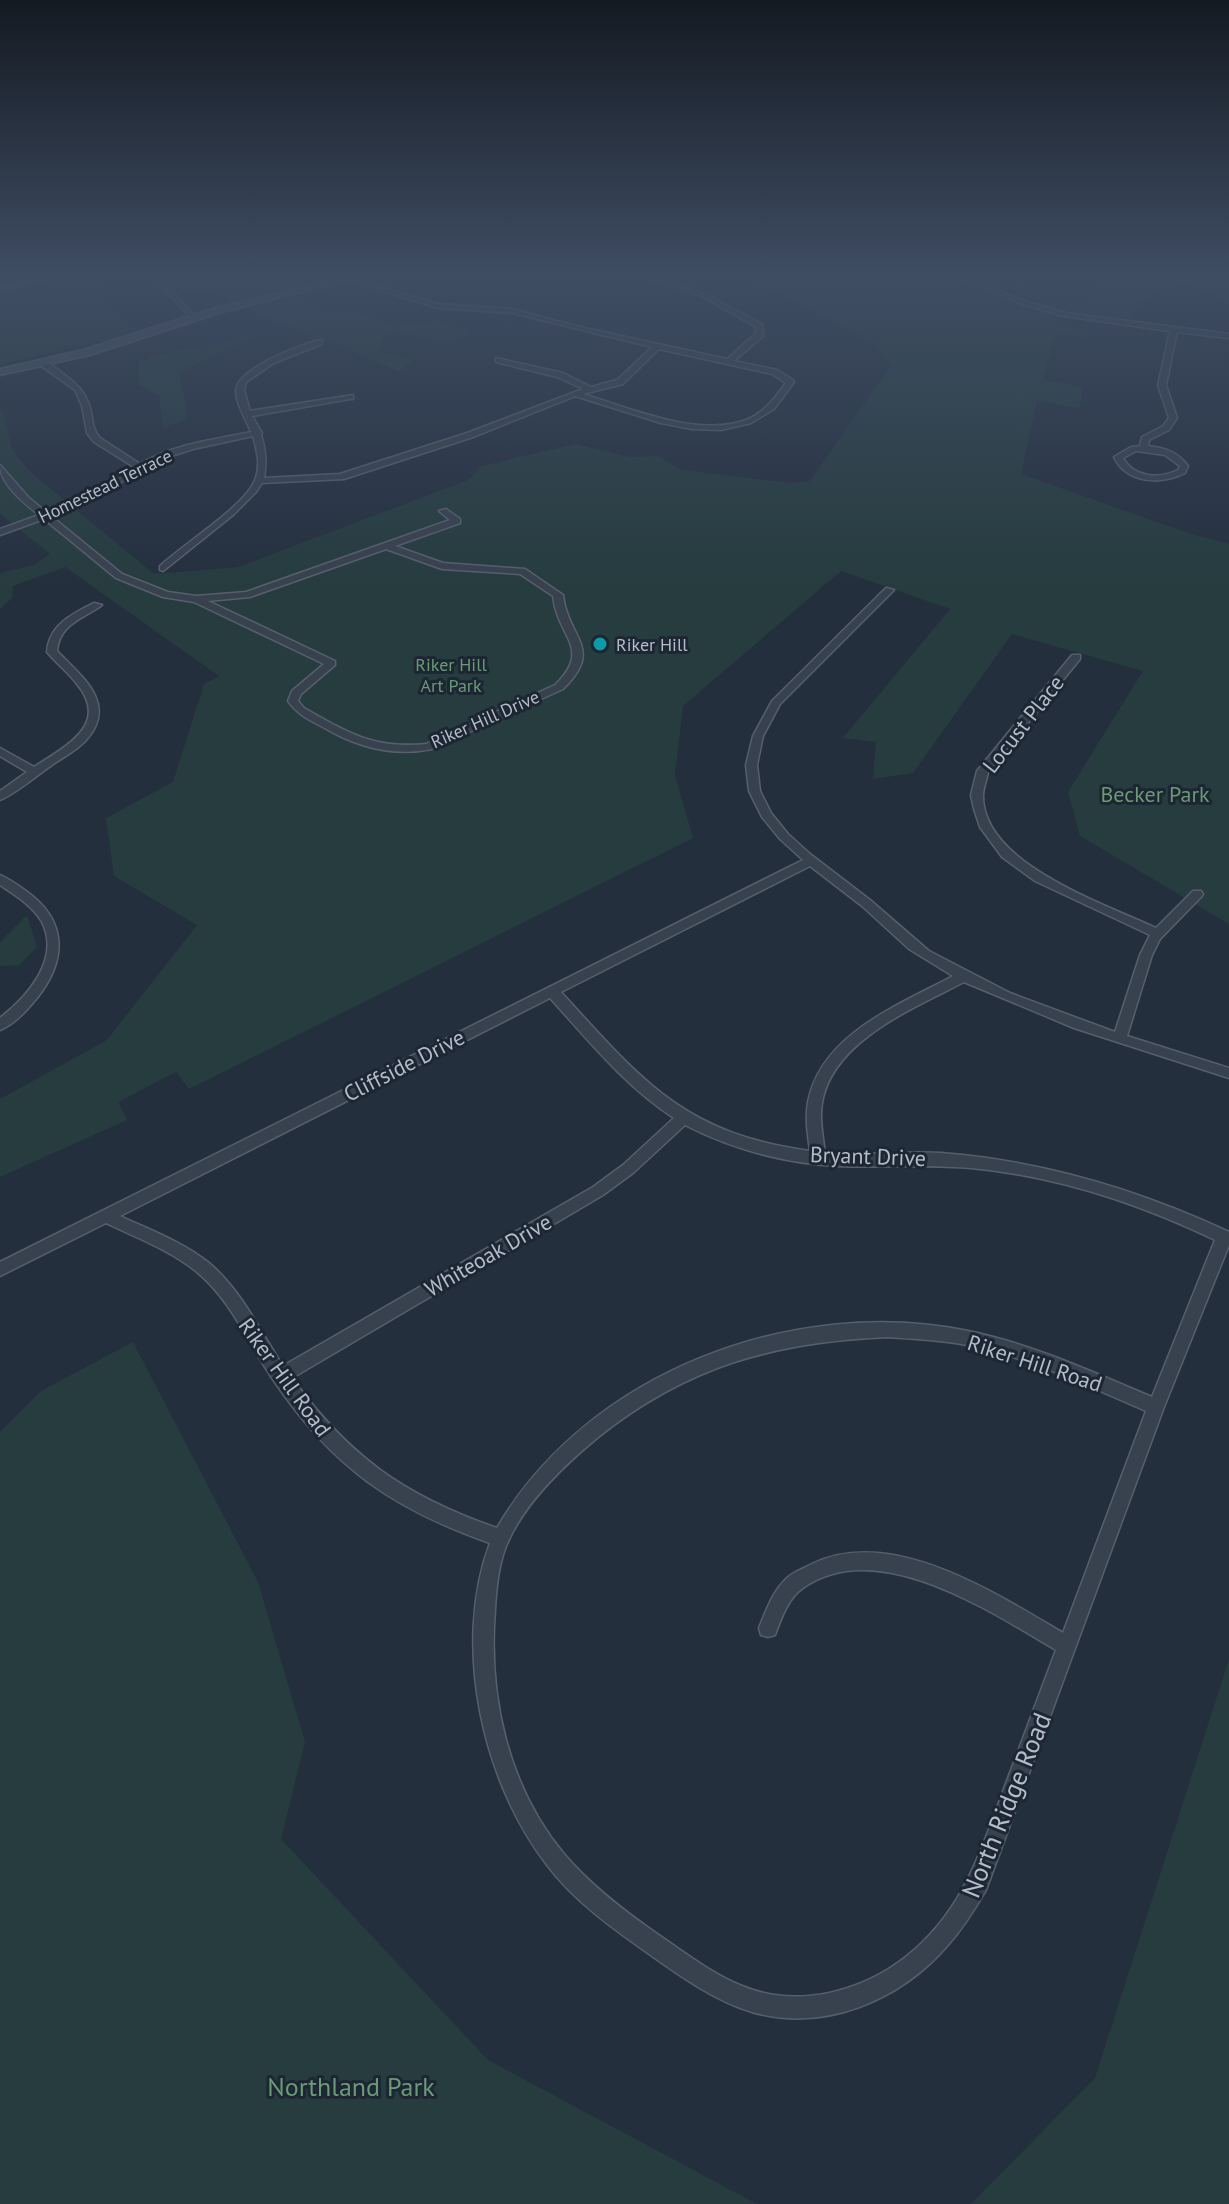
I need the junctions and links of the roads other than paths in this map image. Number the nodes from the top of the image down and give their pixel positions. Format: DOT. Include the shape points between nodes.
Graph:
graph roads {
  1 [pos="64,379"];
  2 [pos="245,379"];
  3 [pos="568,379"];
  4 [pos="623,379"];
  5 [pos="788,379"];
  6 [pos="1163,379"];
  7 [pos="590,390"];
  8 [pos="576,394"];
  9 [pos="350,397"];
  10 [pos="248,414"];
  11 [pos="258,433"];
  12 [pos="1144,448"];
  13 [pos="138,466"];
  14 [pos="0,468"];
  15 [pos="259,481"];
  16 [pos="443,511"];
  17 [pos="46,517"];
  18 [pos="0,532"];
  19 [pos="387,546"];
  20 [pos="163,568"];
  21 [pos="889,590"];
  22 [pos="196,599"];
  23 [pos="97,605"];
  24 [pos="1076,657"];
  25 [pos="0,751"];
  26 [pos="35,772"];
  27 [pos="0,796"];
  28 [pos="809,862"];
  29 [pos="0,879"];
  30 [pos="1197,894"];
  31 [pos="1158,934"];
  32 [pos="965,976"];
  33 [pos="552,991"];
  34 [pos="0,1025"];
  35 [pos="1120,1038"];
  36 [pos="1229,1073"];
  37 [pos="684,1117"];
  38 [pos="818,1158"];
  39 [pos="104,1215"];
  40 [pos="1226,1238"];
  41 [pos="0,1269"];
  42 [pos="280,1376"];
  43 [pos="1156,1407"];
  44 [pos="501,1538"];
  45 [pos="768,1628"];
  46 [pos="1068,1646"];
  1 -- 13 [label="street" via="78,389 97,440"];
  2 -- 10 [label="street" via="239,388"];
  3 -- 7 [label="street"];
  4 -- 7 [label="street"];
  5 -- 8 [label="street" via="789,385 765,413 746,423 715,428 673,423"];
  6 -- 12 [label="street" via="1173,418 1145,439"];
  7 -- 8 [label="street"];
  8 -- 15 [label="street" via="349,475"];
  9 -- 10 [label="street"];
  10 -- 11 [label="street"];
  11 -- 13 [label="street, Homestead Terrace" via="191,447"];
  11 -- 15 [label="street" via="263,463"];
  12 -- 12 [label="street" via="1120,453 1118,462 1147,477 1182,471 1175,456"];
  13 -- 17 [label="street, Homestead Terrace"];
  14 -- 17 [label="street, Riker Hill Drive"];
  15 -- 20 [label="street" via="242,502"];
  16 -- 19 [label="street, Riker Hill Drive" via="457,521"];
  17 -- 18 [label="street, Homestead Terrace"];
  17 -- 22 [label="street, Riker Hill Drive" via="119,576 166,595"];
  19 -- 22 [label="street, Riker Hill Drive" via="247,595"];
  19 -- 22 [label="street, Riker Hill Drive" via="442,566 522,571 539,581 558,595 557,607 577,640 573,675 559,687 428,747 375,746 349,738 293,701 331,663"];
  21 -- 28 [label="street" via="776,703 755,739 751,774 760,806 778,833"];
  23 -- 26 [label="street" via="61,627 51,643 52,652 94,701 96,719 82,739"];
  24 -- 31 [label="street, Locust Place" via="990,760 978,784 980,809 1006,854 1039,878"];
  25 -- 26 [label="street"];
  26 -- 27 [label="street"];
  28 -- 32 [label="street" via="858,896 915,947"];
  28 -- 33 [label="street, Cliffside Drive"];
  29 -- 34 [label="street" via="38,907 54,948 42,984"];
  30 -- 31 [label="street"];
  31 -- 35 [label="street" via="1146,955"];
  32 -- 35 [label="street"];
  32 -- 38 [label="street" via="863,1032 831,1064 815,1099"];
  33 -- 37 [label="street, Bryant Drive" via="634,1078"];
  33 -- 39 [label="street, Cliffside Drive"];
  35 -- 36 [label="street"];
  37 -- 38 [label="street, Bryant Drive" via="739,1140"];
  37 -- 42 [label="street, Whiteoak Drive" via="598,1191"];
  38 -- 40 [label="street, Bryant Drive" via="934,1158 1034,1171 1117,1193"];
  39 -- 41 [label="street, Cliffside Drive"];
  39 -- 42 [label="street, Riker Hill Road" via="210,1274"];
  40 -- 43 [label="street, North Ridge Road"];
  42 -- 44 [label="street, Riker Hill Road" via="363,1471 448,1521"];
  43 -- 44 [label="street, Riker Hill Road" via="1043,1361 965,1338 846,1333 776,1342 697,1366 623,1407 557,1464"];
  43 -- 46 [label="street, North Ridge Road"];
  44 -- 46 [label="street, North Ridge Road" via="484,1616 485,1685 501,1755 531,1824 555,1860 629,1928 719,1988 763,2004 838,2004 875,1992 922,1959 958,1920 979,1883"];
  45 -- 46 [label="street" via="795,1583 834,1563 857,1561 924,1572 959,1585"];
}
